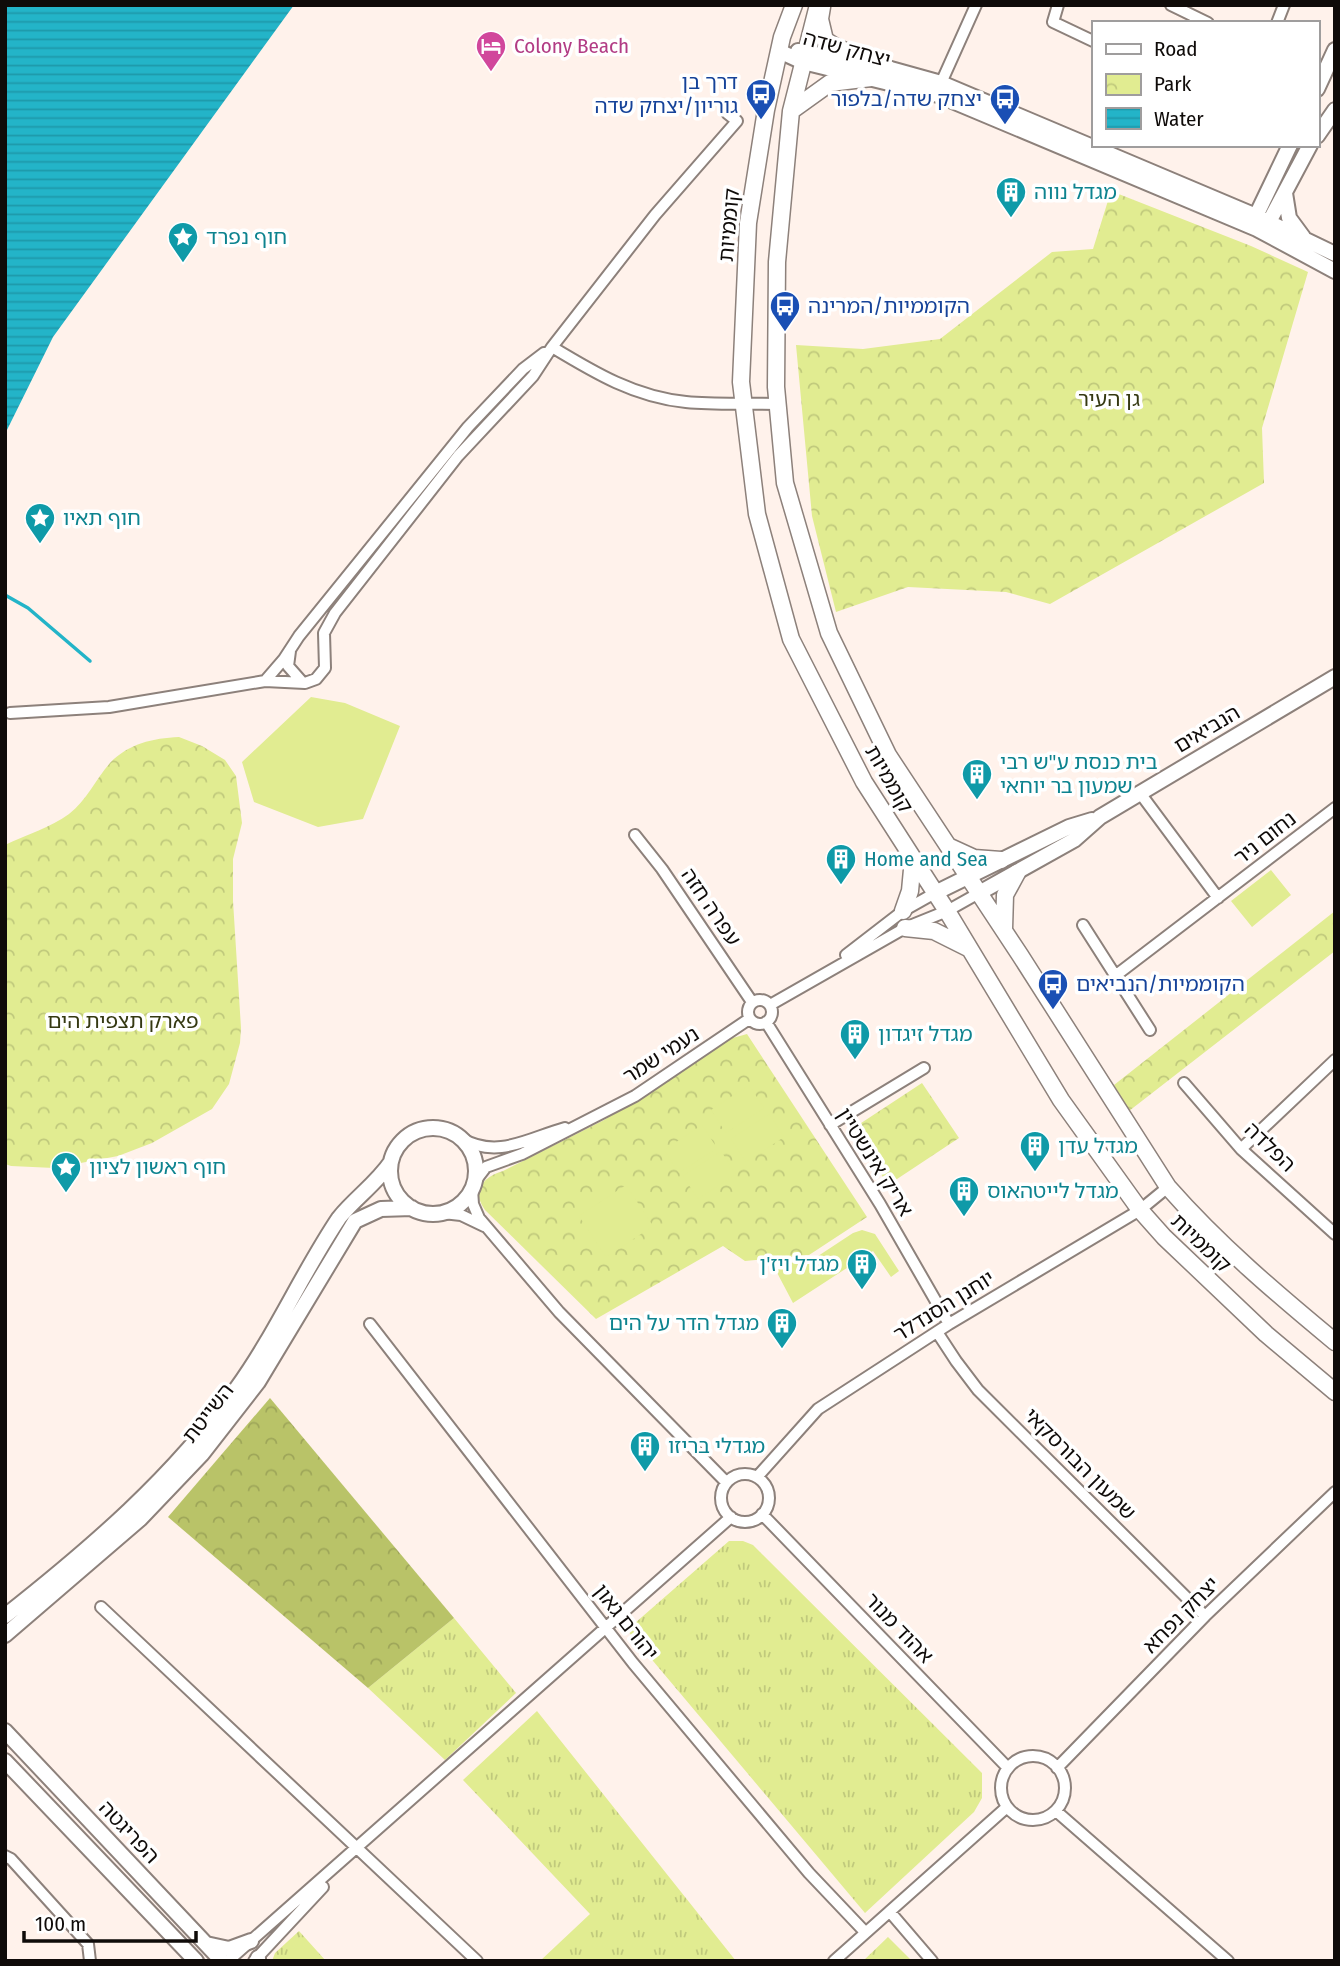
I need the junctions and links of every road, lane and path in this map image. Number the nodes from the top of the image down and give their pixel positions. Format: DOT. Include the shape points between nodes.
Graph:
graph roads {
  1 [pos="794,5"];
  2 [pos="820,5"];
  3 [pos="976,5"];
  4 [pos="1058,5"];
  5 [pos="1175,6"];
  6 [pos="1204,21"];
  7 [pos="1092,41"];
  8 [pos="1335,50"];
  9 [pos="779,51"];
  10 [pos="804,56"];
  11 [pos="887,68"];
  12 [pos="871,78"];
  13 [pos="942,83"];
  14 [pos="1319,85"];
  15 [pos="791,111"];
  16 [pos="727,113"];
  17 [pos="1334,113"];
  18 [pos="1319,133"];
  19 [pos="1092,147"];
  20 [pos="1093,147"];
  21 [pos="1289,147"];
  22 [pos="1309,147"];
  23 [pos="1269,190"];
  24 [pos="1285,193"];
  25 [pos="1227,204"];
  26 [pos="1261,222"];
  27 [pos="1304,238"];
  28 [pos="1335,254"];
  29 [pos="1335,271"];
  30 [pos="552,347"];
  31 [pos="743,402"];
  32 [pos="778,404"];
  33 [pos="290,648"];
  34 [pos="1335,677"];
  35 [pos="265,681"];
  36 [pos="303,683"];
  37 [pos="10,713"];
  38 [pos="1140,793"];
  39 [pos="1335,808"];
  40 [pos="1100,817"];
  41 [pos="635,835"];
  42 [pos="948,846"];
  43 [pos="913,859"];
  44 [pos="1001,860"];
  45 [pos="1017,873"];
  46 [pos="968,876"];
  47 [pos="935,893"];
  48 [pos="979,893"];
  49 [pos="1218,898"];
  50 [pos="903,911"];
  51 [pos="947,911"];
  52 [pos="1083,925"];
  53 [pos="905,928"];
  54 [pos="1004,931"];
  55 [pos="970,949"];
  56 [pos="1115,976"];
  57 [pos="818,977"];
  58 [pos="752,1002"];
  59 [pos="770,1005"];
  60 [pos="750,1019"];
  61 [pos="766,1022"];
  62 [pos="1150,1030"];
  63 [pos="1335,1060"];
  64 [pos="924,1068"];
  65 [pos="1184,1083"];
  66 [pos="591,1120"];
  67 [pos="830,1125"];
  68 [pos="461,1138"];
  69 [pos="1241,1149"];
  70 [pos="391,1162"];
  71 [pos="474,1185"];
  72 [pos="1168,1187"];
  73 [pos="412,1208"];
  74 [pos="1140,1210"];
  75 [pos="443,1213"];
  76 [pos="486,1227"];
  77 [pos="1335,1234"];
  78 [pos="370,1324"];
  79 [pos="949,1324"];
  80 [pos="937,1332"];
  81 [pos="1335,1342"];
  82 [pos="1335,1392"];
  83 [pos="757,1477"];
  84 [pos="726,1482"];
  85 [pos="1335,1492"];
  86 [pos="762,1514"];
  87 [pos="732,1517"];
  88 [pos="101,1607"];
  89 [pos="5,1616"];
  90 [pos="1205,1616"];
  91 [pos="607,1629"];
  92 [pos="5,1635"];
  93 [pos="5,1731"];
  94 [pos="5,1761"];
  95 [pos="1008,1768"];
  96 [pos="1058,1768"];
  97 [pos="1007,1807"];
  98 [pos="1056,1811"];
  99 [pos="358,1849"];
  100 [pos="5,1856"];
  101 [pos="890,1912"];
  102 [pos="865,1932"];
  103 [pos="251,1941"];
  104 [pos="206,1944"];
  105 [pos="257,1960"];
  106 [pos="90,1961"];
  107 [pos="196,1961"];
  108 [pos="222,1961"];
  109 [pos="228,1961"];
  110 [pos="477,1961"];
  111 [pos="834,1961"];
  112 [pos="932,1961"];
  113 [pos="1228,1961"];
  1 -- 9 [label="main road, קוממיות"];
  2 -- 10 [label="main road, קוממיות"];
  2 -- 11 [label="main road" via="825,40"];
  3 -- 13 [label="street"];
  4 -- 7 [label="street" via="1053,22"];
  5 -- 6 [label="street"];
  8 -- 14 [label="street"];
  9 -- 10 [label="street, יצחק שדה"];
  9 -- 31 [label="main road, קוממיות" via="748,223"];
  10 -- 11 [label="street, יצחק שדה"];
  10 -- 12 [label="street, יצחק שדה"];
  10 -- 15 [label="main road, קוממיות"];
  11 -- 13 [label="street, יצחק שדה"];
  12 -- 15 [label="main road" via="830,83"];
  12 -- 26 [label="street, יצחק שדה" via="938,95"];
  13 -- 19 [label="street, יצחק שדה"];
  15 -- 32 [label="main road, קוממיות" via="777,262"];
  16 -- 30 [label="street" via="737,121 655,215"];
  17 -- 18 [label="street"];
  20 -- 25 [label="street, יצחק שדה"];
  21 -- 23 [label="street"];
  22 -- 24 [label="street"];
  23 -- 25 [label="street"];
  23 -- 26 [label="street"];
  24 -- 26 [label="street"];
  24 -- 27 [label="street" via="1289,218"];
  25 -- 26 [label="street, יצחק שדה"];
  26 -- 27 [label="street, יצחק שדה"];
  26 -- 29 [label="street, יצחק שדה"];
  27 -- 28 [label="street, יצחק שדה"];
  30 -- 31 [label="street" via="603,378 641,393 684,402"];
  30 -- 33 [label="street" via="523,369 468,427"];
  30 -- 36 [label="street" via="533,376 458,456 328,622 325,668 316,679"];
  31 -- 32 [label="street"];
  31 -- 43 [label="main road, קוממיות" via="757,514 791,639 864,782"];
  32 -- 42 [label="main road, קוממיות" via="785,483 829,633 888,755"];
  33 -- 35 [label="street"];
  33 -- 36 [label="street" via="288,666"];
  34 -- 38 [label="street, הנביאים"];
  35 -- 36 [label="street"];
  35 -- 37 [label="street" via="109,707"];
  38 -- 40 [label="street, הנביאים"];
  38 -- 49 [label="street"];
  39 -- 49 [label="street, נחום ניר"];
  40 -- 44 [label="street, הנביאים"];
  40 -- 45 [label="street, הנביאים" via="1074,840"];
  41 -- 58 [label="street, עפרה חזה"];
  42 -- 44 [label="main road" via="974,858"];
  42 -- 46 [label="main road, קוממיות"];
  43 -- 47 [label="main road, קוממיות"];
  43 -- 50 [label="main road"];
  44 -- 46 [label="street, הנביאים"];
  45 -- 48 [label="street, הנביאים"];
  45 -- 54 [label="main road" via="1005,895"];
  46 -- 47 [label="street, הנביאים"];
  46 -- 48 [label="main road, קוממיות"];
  47 -- 50 [label="street"];
  47 -- 51 [label="main road, קוממיות"];
  48 -- 51 [label="street"];
  48 -- 54 [label="main road, קוממיות"];
  49 -- 56 [label="street, נחום ניר"];
  50 -- 57 [label="street"];
  51 -- 53 [label="street"];
  51 -- 55 [label="main road, קוממיות"];
  52 -- 56 [label="street"];
  53 -- 55 [label="main road" via="934,931"];
  53 -- 57 [label="street"];
  54 -- 72 [label="main road, קוממיות"];
  55 -- 74 [label="main road, קוממיות" via="1061,1100"];
  56 -- 62 [label="street"];
  57 -- 59 [label="street"];
  58 -- 59 [label="street" via="764,1000"];
  58 -- 60 [label="street" via="747,1010"];
  59 -- 61 [label="street"];
  60 -- 61 [label="street" via="757,1024"];
  60 -- 66 [label="street, נעמי שמר"];
  61 -- 67 [label="street, אריק אינשטיין"];
  63 -- 69 [label="street"];
  64 -- 67 [label="street"];
  65 -- 69 [label="street, הפלדה"];
  66 -- 68 [label="street, נעמי שמר" via="496,1149"];
  66 -- 71 [label="street, נעמי שמר" via="486,1167"];
  67 -- 79 [label="street, אריק אינשטיין"];
  68 -- 70 [label="street" via="450,1131 423,1129 401,1142"];
  68 -- 71 [label="street" via="474,1157"];
  69 -- 77 [label="street, הפלדה"];
  70 -- 73 [label="street" via="393,1186"];
  70 -- 89 [label="street, השייטת" via="339,1218 263,1350 209,1425 130,1510"];
  71 -- 75 [label="street" via="465,1200"];
  71 -- 76 [label="street" via="474,1205"];
  72 -- 74 [label="street, יוחנן הסנדלר"];
  72 -- 81 [label="main road, קוממיות"];
  73 -- 75 [label="street"];
  73 -- 92 [label="street, השייטת" via="381,1209 355,1222 258,1382 202,1454 140,1519"];
  74 -- 79 [label="street, יוחנן הסנדלר"];
  74 -- 82 [label="main road, קוממיות" via="1266,1334"];
  75 -- 76 [label="street" via="461,1215"];
  76 -- 84 [label="street" via="559,1312"];
  78 -- 91 [label="street, יהורם גאון"];
  79 -- 80 [label="street, יוחנן הסנדלר"];
  80 -- 83 [label="street, יוחנן הסנדלר" via="818,1409"];
  80 -- 90 [label="street, שמעון הבורסקאי" via="978,1390"];
  83 -- 84 [label="street" via="741,1474"];
  83 -- 86 [label="street" via="768,1491"];
  84 -- 87 [label="street" via="722,1503"];
  85 -- 90 [label="street, יצחק נפחא"];
  86 -- 87 [label="street" via="747,1521"];
  86 -- 95 [label="street, אהוד מנור"];
  87 -- 91 [label="street"];
  88 -- 99 [label="street"];
  90 -- 96 [label="street, יצחק נפחא"];
  91 -- 99 [label="street"];
  91 -- 102 [label="street, יהורם גאון" via="809,1873"];
  93 -- 104 [label="street, הפריגטה"];
  94 -- 107 [label="street, הפריגטה"];
  95 -- 96 [label="street" via="1017,1760 1039,1757"];
  95 -- 97 [label="street" via="1001,1785"];
  96 -- 98 [label="street" via="1065,1791"];
  97 -- 98 [label="street" via="1015,1815 1036,1820"];
  97 -- 101 [label="street"];
  98 -- 113 [label="street"];
  99 -- 103 [label="street"];
  99 -- 105 [label="street"];
  99 -- 110 [label="street"];
  100 -- 106 [label="street" via="88,1944"];
  101 -- 102 [label="street"];
  101 -- 112 [label="street"];
  102 -- 111 [label="street"];
  103 -- 104 [label="street" via="229,1949"];
  103 -- 109 [label="street"];
  104 -- 108 [label="street, הפריגטה"];
}
